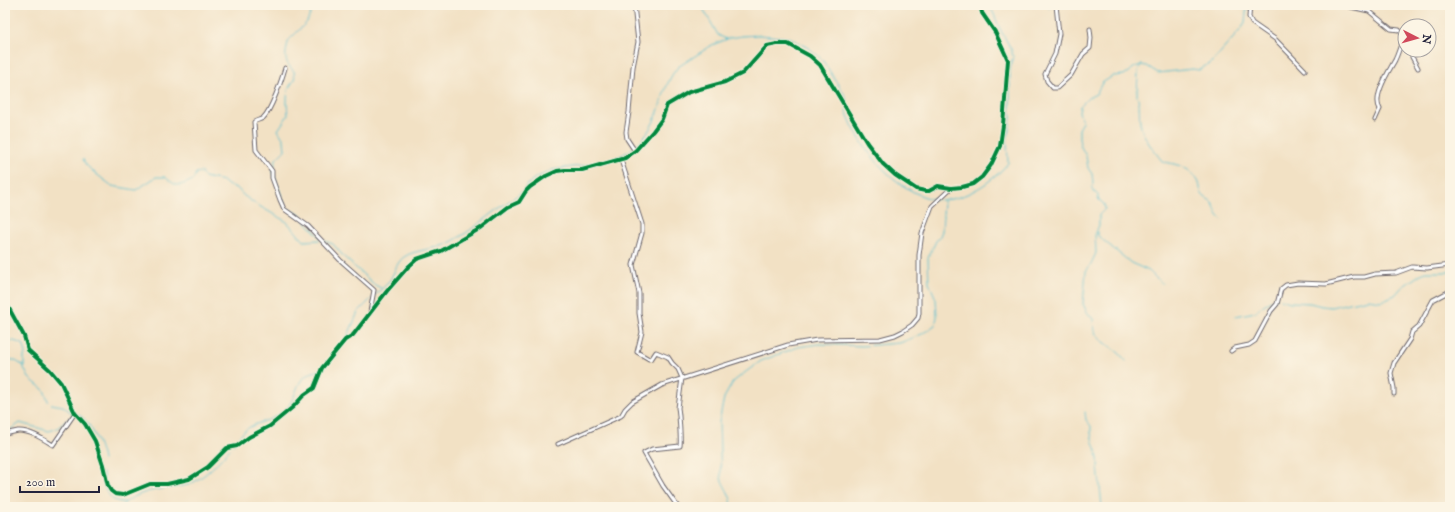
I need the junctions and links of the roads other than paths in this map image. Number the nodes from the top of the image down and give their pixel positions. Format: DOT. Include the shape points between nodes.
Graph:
graph roads {
  1 [pos="634,5"];
  2 [pos="980,5"];
  3 [pos="1056,5"];
  4 [pos="1250,5"];
  5 [pos="1341,5"];
  6 [pos="1090,29"];
  7 [pos="1397,30"];
  8 [pos="1397,57"];
  9 [pos="1413,58"];
  10 [pos="285,68"];
  11 [pos="1418,68"];
  12 [pos="1305,70"];
  13 [pos="1376,120"];
  14 [pos="635,151"];
  15 [pos="621,160"];
  16 [pos="951,188"];
  17 [pos="1450,265"];
  18 [pos="1450,291"];
  19 [pos="5,301"];
  20 [pos="370,312"];
  21 [pos="1231,351"];
  22 [pos="682,378"];
  23 [pos="1394,394"];
  24 [pos="75,414"];
  25 [pos="5,434"];
  26 [pos="558,444"];
  27 [pos="678,507"];
  1 -- 14 [label="street" via="638,42 626,132 627,139"];
  2 -- 16 [label="street" via="1008,60 1002,136 995,158 982,177 973,184"];
  3 -- 6 [label="street" via="1059,34 1055,54 1045,74 1046,81 1053,88 1057,88 1069,77 1083,54 1090,48"];
  4 -- 12 [label="street" via="1249,16 1252,23 1275,39"];
  5 -- 7 [label="street" via="1369,11 1391,29"];
  8 -- 13 [label="street" via="1383,80 1378,103 1380,110"];
  9 -- 11 [label="street"];
  10 -- 20 [label="street" via="276,95 264,117 254,122 256,150 272,171 272,178 284,209 308,226 340,260 374,290"];
  14 -- 15 [label="street"];
  14 -- 16 [label="street" via="662,119 667,106 688,92 725,82 743,73 767,46 784,43 810,56 820,65 867,143 895,175 921,191 929,191 938,186"];
  15 -- 20 [label="street" via="582,170 557,171 541,179 526,191 519,202 505,209 481,228 441,251 414,260"];
  15 -- 22 [label="street" via="642,224 633,266 642,332 637,352 649,359 656,352 668,357"];
  16 -- 22 [label="street" via="934,202 926,219 919,250 918,318 903,331 880,339 817,340 788,345"];
  17 -- 21 [label="street" via="1412,267 1396,273 1354,277 1326,284 1286,285 1281,289 1277,304 1255,341"];
  18 -- 23 [label="street" via="1433,300 1394,363 1390,373"];
  19 -- 24 [label="street" via="24,336 28,350 61,383"];
  20 -- 24 [label="street" via="353,335 345,340 322,368 314,388 270,426 236,446 227,448 212,464 189,479 167,484 150,484 123,495 115,494 108,486 97,445 88,428"];
  22 -- 26 [label="street" via="659,386 636,399 628,405 621,416"];
  22 -- 27 [label="street" via="678,408 680,446 652,449 644,453"];
  24 -- 25 [label="street" via="53,445 45,439 19,431"];
}
